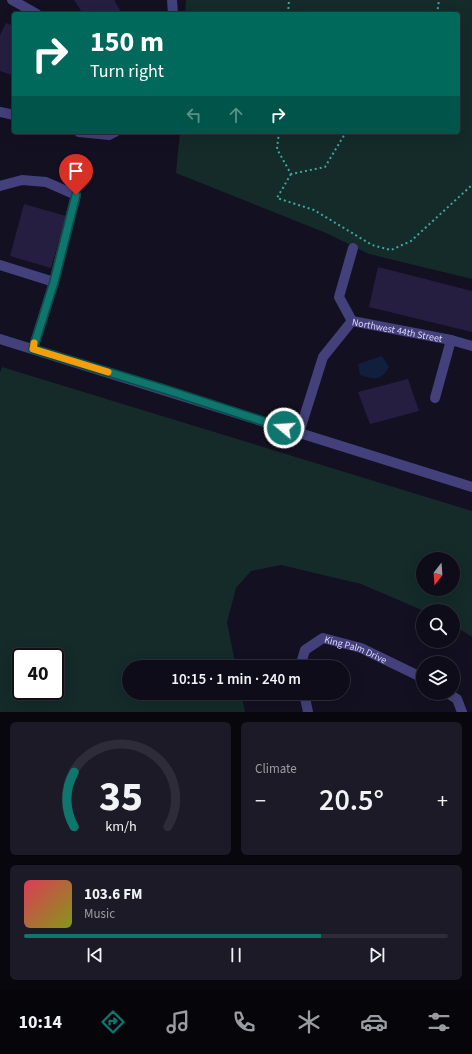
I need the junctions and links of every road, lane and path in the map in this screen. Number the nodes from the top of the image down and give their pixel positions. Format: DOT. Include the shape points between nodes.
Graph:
graph roads {
  1 [pos="12,0"];
  2 [pos="172,0"];
  3 [pos="289,0"];
  4 [pos="439,0"];
  5 [pos="33,12"];
  6 [pos="173,12"];
  7 [pos="288,12"];
  8 [pos="437,12"];
  9 [pos="0,112"];
  10 [pos="12,115"];
  11 [pos="99,134"];
  12 [pos="111,134"];
  13 [pos="279,134"];
  14 [pos="345,134"];
  15 [pos="291,174"];
  16 [pos="472,185"];
  17 [pos="0,186"];
  18 [pos="353,248"];
  19 [pos="0,265"];
  20 [pos="54,282"];
  21 [pos="352,321"];
  22 [pos="0,339"];
  23 [pos="451,340"];
  24 [pos="472,346"];
  25 [pos="33,349"];
  26 [pos="435,398"];
  27 [pos="299,433"];
  28 [pos="472,487"];
  29 [pos="302,660"];
  30 [pos="416,675"];
  31 [pos="305,700"];
  32 [pos="457,700"];
  33 [pos="308,712"];
  34 [pos="462,712"];
  1 -- 5 [label="street"];
  2 -- 6 [label="street"];
  3 -- 7 [label="path"];
  4 -- 8 [label="path"];
  9 -- 10 [label="street"];
  11 -- 12 [label="street"];
  13 -- 15 [label="path" via="277,149"];
  14 -- 15 [label="path" via="325,167"];
  15 -- 16 [label="path" via="277,198 314,210 372,245 391,250 411,241"];
  17 -- 20 [label="street" via="22,180 46,182 76,195"];
  18 -- 21 [label="street" via="339,297"];
  19 -- 20 [label="street"];
  20 -- 25 [label="street"];
  21 -- 23 [label="street, Northwest 44th Street"];
  21 -- 27 [label="street, Northwest 44th Street" via="323,357"];
  22 -- 25 [label="street"];
  23 -- 24 [label="street, Northwest 44th Street"];
  23 -- 26 [label="street"];
  25 -- 27 [label="street"];
  27 -- 28 [label="street"];
  29 -- 30 [label="street, King Palm Drive" via="305,650 323,638 360,648"];
  31 -- 33 [label="street"];
  32 -- 34 [label="street"];
}
